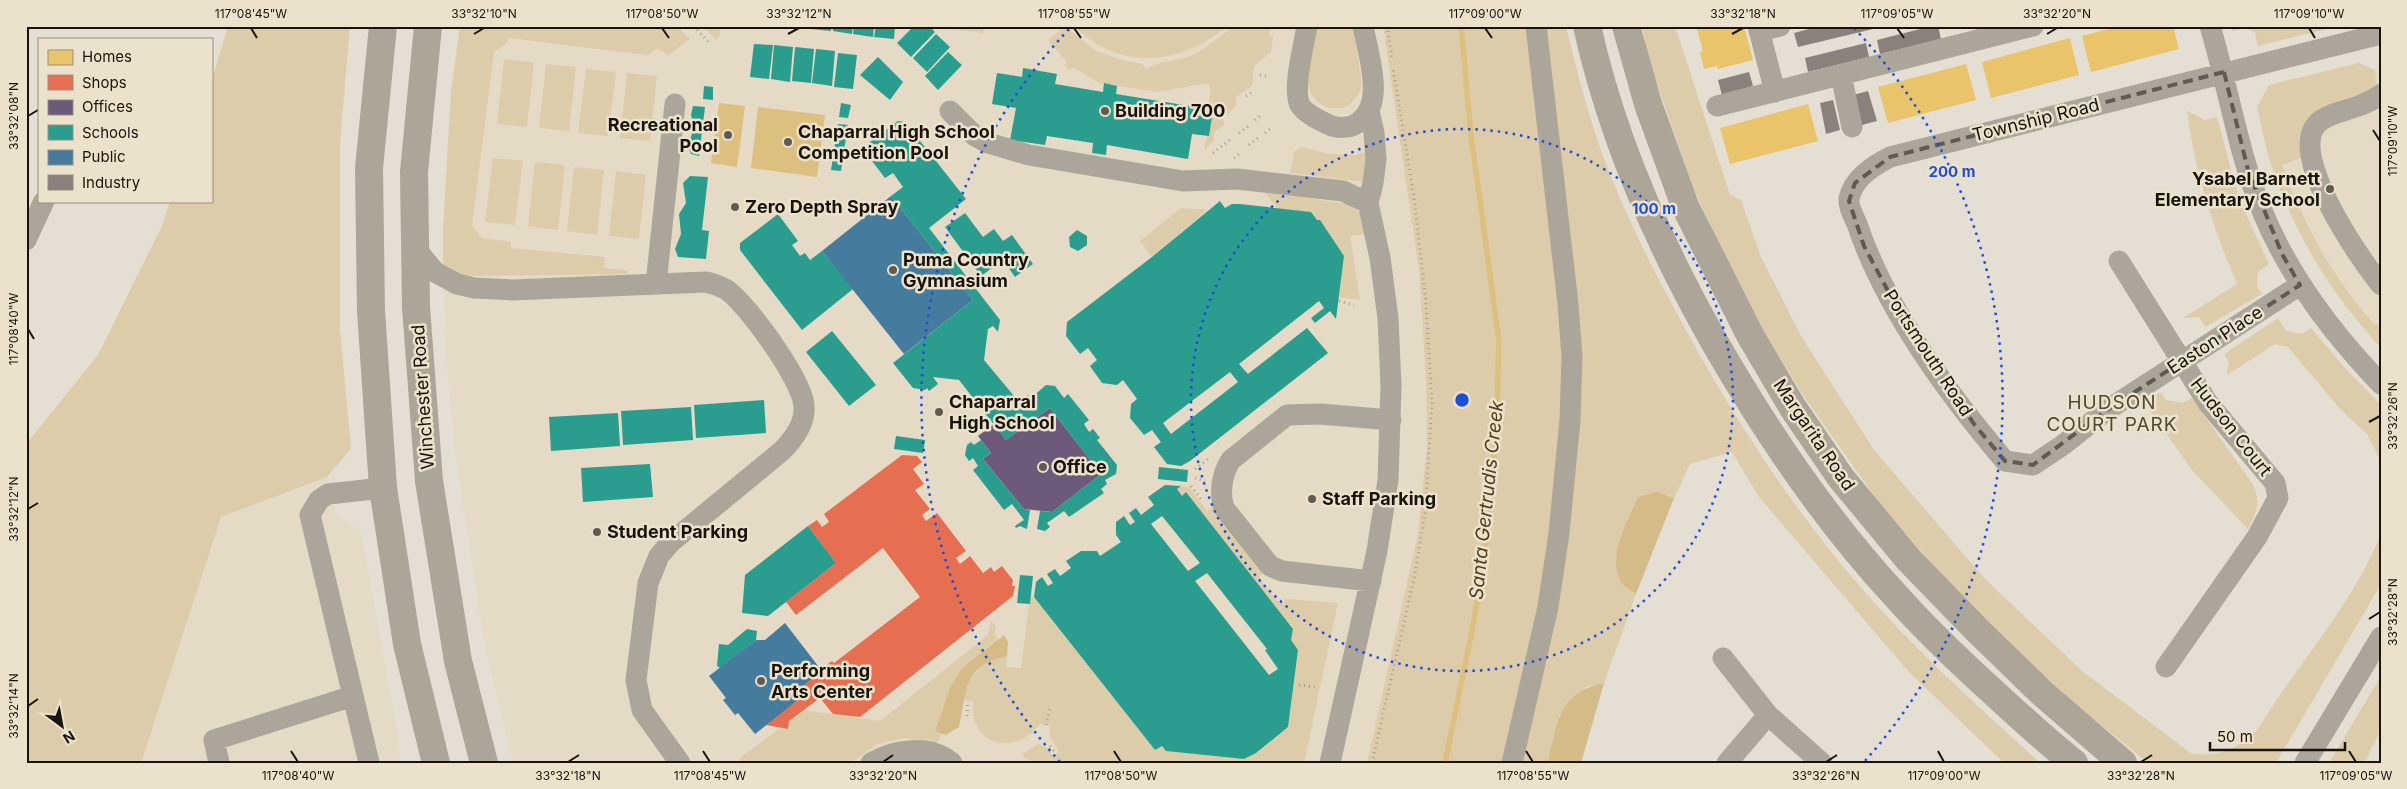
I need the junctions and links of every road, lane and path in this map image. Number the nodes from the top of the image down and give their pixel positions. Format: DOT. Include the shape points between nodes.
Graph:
graph roads {
  1 [pos="383,26"];
  2 [pos="428,26"];
  3 [pos="694,26"];
  4 [pos="1307,26"];
  5 [pos="1363,26"];
  6 [pos="1536,26"];
  7 [pos="1587,26"];
  8 [pos="1626,26"];
  9 [pos="1780,26"];
  10 [pos="2033,26"];
  11 [pos="2210,26"];
  12 [pos="1759,29"];
  13 [pos="1986,32"];
  14 [pos="2379,41"];
  15 [pos="710,44"];
  16 [pos="2224,72"];
  17 [pos="1260,75"];
  18 [pos="1841,75"];
  19 [pos="1266,76"];
  20 [pos="1252,91"];
  21 [pos="1775,92"];
  22 [pos="2381,94"];
  23 [pos="1246,96"];
  24 [pos="675,104"];
  25 [pos="1717,106"];
  26 [pos="950,111"];
  27 [pos="1369,111"];
  28 [pos="1262,114"];
  29 [pos="1255,120"];
  30 [pos="1250,125"];
  31 [pos="1272,127"];
  32 [pos="1852,127"];
  33 [pos="1239,133"];
  34 [pos="1265,133"];
  35 [pos="1259,137"];
  36 [pos="1232,138"];
  37 [pos="1249,145"];
  38 [pos="1242,152"];
  39 [pos="1213,153"];
  40 [pos="1234,158"];
  41 [pos="1855,182"];
  42 [pos="44,202"];
  43 [pos="1368,203"];
  44 [pos="26,240"];
  45 [pos="415,248"];
  46 [pos="2119,261"];
  47 [pos="656,284"];
  48 [pos="2300,285"];
  49 [pos="2381,285"];
  50 [pos="1339,302"];
  51 [pos="1354,305"];
  52 [pos="2181,362"];
  53 [pos="2381,384"];
  54 [pos="1391,420"];
  55 [pos="1214,459"];
  56 [pos="2033,465"];
  57 [pos="1195,469"];
  58 [pos="1191,486"];
  59 [pos="383,488"];
  60 [pos="1208,504"];
  61 [pos="1371,581"];
  62 [pos="2381,637"];
  63 [pos="1722,658"];
  64 [pos="2166,667"];
  65 [pos="1299,685"];
  66 [pos="1316,687"];
  67 [pos="353,696"];
  68 [pos="968,701"];
  69 [pos="1050,709"];
  70 [pos="1768,715"];
  71 [pos="967,716"];
  72 [pos="1046,725"];
  73 [pos="1050,746"];
  74 [pos="1056,754"];
  75 [pos="1821,762"];
  76 [pos="220,763"];
  77 [pos="369,763"];
  78 [pos="436,763"];
  79 [pos="484,763"];
  80 [pos="680,763"];
  81 [pos="871,763"];
  82 [pos="952,763"];
  83 [pos="1330,763"];
  84 [pos="1512,763"];
  85 [pos="1727,763"];
  86 [pos="2074,763"];
  87 [pos="2123,763"];
  88 [pos="2305,763"];
  1 -- 59 [label="main road" via="369,168 371,311"];
  2 -- 45 [label="main road, Winchester Road" via="414,172"];
  3 -- 15 [label="path"];
  4 -- 27 [label="street" via="1298,84 1301,106 1334,126 1351,127 1361,122"];
  5 -- 27 [label="street" via="1374,88"];
  6 -- 84 [label="street" via="1568,304 1572,357 1570,420 1548,607"];
  7 -- 86 [label="main road, Margarita Road" via="1616,134 1644,202 1689,296 1742,389 1792,466 1843,535 1896,596 1959,660"];
  8 -- 87 [label="main road, Margarita Road" via="1648,104 1685,206 1750,335 1793,408 1841,478 1909,560 2042,693"];
  9 -- 12 [label="street"];
  10 -- 13 [label="street"];
  11 -- 16 [label="street"];
  12 -- 21 [label="street"];
  13 -- 18 [label="street"];
  14 -- 16 [label="street, Township Road"];
  16 -- 41 [label="street, Township Road" via="1890,157 1874,165"];
  16 -- 48 [label="street" via="2248,170 2262,212"];
  17 -- 19 [label="path"];
  18 -- 21 [label="street"];
  18 -- 32 [label="street"];
  20 -- 23 [label="path"];
  21 -- 25 [label="street"];
  22 -- 49 [label="street" via="2372,102 2316,124 2310,157 2328,203 2361,260"];
  24 -- 47 [label="street"];
  26 -- 43 [label="street" via="988,143 1029,155 1183,182 1237,179 1343,191"];
  27 -- 43 [label="street" via="1376,159"];
  28 -- 29 [label="path"];
  30 -- 33 [label="path"];
  31 -- 34 [label="path"];
  35 -- 37 [label="path"];
  36 -- 39 [label="path"];
  38 -- 40 [label="path"];
  41 -- 56 [label="street, Portsmouth Road" via="1849,201 1864,246 1904,321 1974,424 2005,460"];
  42 -- 44 [label="street"];
  43 -- 54 [label="street" via="1388,318"];
  45 -- 47 [label="street" via="435,272 457,284 474,288 513,290"];
  45 -- 79 [label="main road, Winchester Road" via="416,307 429,481 458,661"];
  46 -- 52 [label="street, Hudson Court"];
  47 -- 80 [label="street" via="706,282 728,291 742,304 793,374 805,408 796,436 783,450 670,543 652,570 636,680 638,697 651,725"];
  48 -- 52 [label="street, Easton Place"];
  48 -- 53 [label="street" via="2348,349"];
  50 -- 51 [label="path"];
  52 -- 56 [label="street, Easton Place" via="2106,410"];
  52 -- 64 [label="street, Hudson Court" via="2208,404 2275,483 2278,498 2257,537"];
  54 -- 61 [label="street" via="1388,480"];
  54 -- 61 [label="street" via="1320,414 1287,415 1231,460 1226,468 1221,499 1224,508 1270,566 1282,571"];
  55 -- 57 [label="path" via="1208,459"];
  58 -- 60 [label="path" via="1204,504"];
  59 -- 67 [label="street" via="328,494 319,500 310,515"];
  59 -- 78 [label="main road" via="407,644"];
  61 -- 83 [label="street"];
  62 -- 88 [label="street"];
  63 -- 70 [label="street"];
  65 -- 66 [label="path"];
  67 -- 76 [label="street" via="214,740"];
  67 -- 77 [label="street"];
  68 -- 71 [label="path"];
  69 -- 72 [label="path"];
  70 -- 75 [label="street"];
  70 -- 85 [label="street"];
  73 -- 74 [label="path"];
  81 -- 82 [label="street" via="906,750 933,753"];
}
